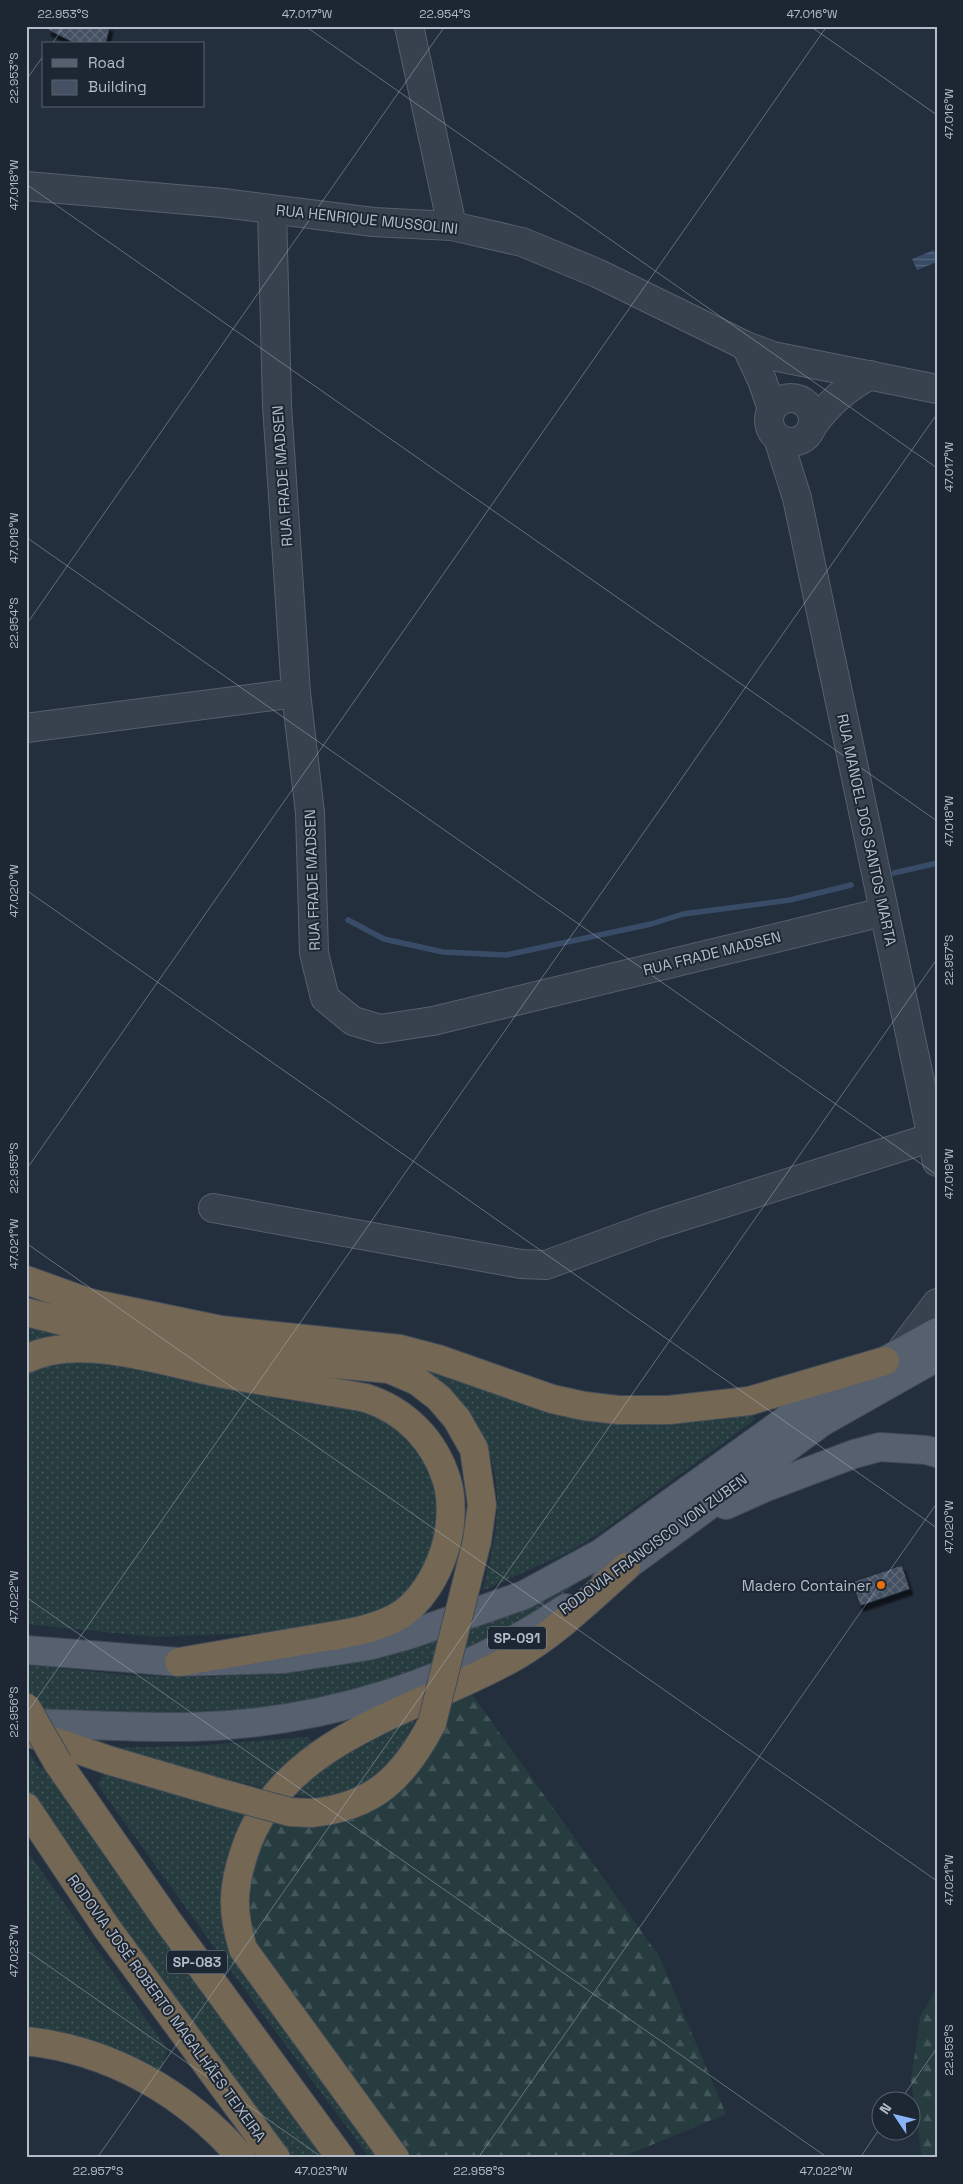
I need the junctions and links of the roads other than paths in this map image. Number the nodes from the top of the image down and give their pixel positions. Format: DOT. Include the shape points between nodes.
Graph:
graph roads {
  1 [pos="409,26"];
  2 [pos="26,186"];
  3 [pos="272,210"];
  4 [pos="452,226"];
  5 [pos="746,346"];
  6 [pos="773,356"];
  7 [pos="832,366"];
  8 [pos="870,375"];
  9 [pos="937,389"];
  10 [pos="796,391"];
  11 [pos="772,409"];
  12 [pos="810,431"];
  13 [pos="778,438"];
  14 [pos="797,498"];
  15 [pos="296,693"];
  16 [pos="26,728"];
  17 [pos="883,912"];
  18 [pos="935,1150"];
  19 [pos="213,1208"];
  20 [pos="26,1280"];
  21 [pos="937,1303"];
  22 [pos="26,1312"];
  23 [pos="937,1332"];
  24 [pos="892,1357"];
  25 [pos="937,1357"];
  26 [pos="26,1359"];
  27 [pos="937,1454"];
  28 [pos="681,1525"];
  29 [pos="626,1567"];
  30 [pos="26,1650"];
  31 [pos="179,1662"];
  32 [pos="26,1707"];
  33 [pos="26,1723"];
  34 [pos="26,1732"];
  35 [pos="26,1807"];
  36 [pos="26,2041"];
  37 [pos="242,2158"];
  38 [pos="276,2158"];
  39 [pos="341,2158"];
  40 [pos="395,2158"];
  1 -- 4 [label="street"];
  2 -- 3 [label="street, RUA HENRIQUE MUSSOLINI"];
  3 -- 4 [label="street, RUA HENRIQUE MUSSOLINI" via="373,222"];
  3 -- 15 [label="street, RUA FRADE MADSEN" via="277,405"];
  4 -- 5 [label="street, RUA HENRIQUE MUSSOLINI" via="522,242 597,273"];
  5 -- 6 [label="street, RUA HENRIQUE MUSSOLINI"];
  5 -- 11 [label="street"];
  6 -- 7 [label="street, RUA HENRIQUE MUSSOLINI"];
  6 -- 10 [label="street"];
  7 -- 8 [label="street, RUA HENRIQUE MUSSOLINI"];
  7 -- 10 [label="street, RUA HENRIQUE MUSSOLINI" via="810,372"];
  8 -- 9 [label="street, RUA HENRIQUE MUSSOLINI"];
  8 -- 12 [label="street" via="845,389"];
  10 -- 11 [label="street"];
  10 -- 12 [label="street" via="812,416"];
  11 -- 13 [label="street" via="769,424"];
  12 -- 13 [label="street" via="798,441"];
  12 -- 14 [label="street, RUA MANOEL DOS SANTOS MARTA"];
  13 -- 14 [label="street, RUA MANOEL DOS SANTOS MARTA"];
  14 -- 17 [label="street, RUA MANOEL DOS SANTOS MARTA"];
  15 -- 16 [label="street"];
  15 -- 17 [label="street, RUA FRADE MADSEN" via="310,813 314,953 325,998 353,1021 380,1029 433,1021"];
  17 -- 18 [label="street, RUA MANOEL DOS SANTOS MARTA"];
  18 -- 19 [label="street" via="655,1225 546,1265 522,1264"];
  20 -- 24 [label="highway" via="90,1303 221,1330 400,1349 552,1398 592,1407 669,1410 749,1401"];
  21 -- 24 [label="street"];
  22 -- 34 [label="highway, bridge" via="78,1325 250,1356 389,1369 417,1381 458,1419 474,1449 482,1505 477,1542 432,1723 412,1759 398,1775 347,1808 290,1812 108,1760"];
  23 -- 24 [label="main road, RODOVIA FRANCISCO VON ZUBEN / SP-091"];
  24 -- 31 [label="main road, RODOVIA FRANCISCO VON ZUBEN / SP-091" via="808,1404 601,1553 524,1595 368,1646 284,1658"];
  25 -- 28 [label="main road, RODOVIA FRANCISCO VON ZUBEN / SP-091" via="822,1422"];
  26 -- 31 [label="highway" via="41,1351 102,1349 366,1398 383,1403 410,1422 432,1446 448,1483 448,1540 429,1584 396,1618 346,1633"];
  27 -- 28 [label="main road" via="926,1450 880,1447 854,1454 764,1488"];
  28 -- 29 [label="main road, RODOVIA FRANCISCO VON ZUBEN / SP-091"];
  29 -- 33 [label="main road, RODOVIA FRANCISCO VON ZUBEN / SP-091" via="517,1638 410,1686 351,1705 251,1723 189,1727"];
  29 -- 40 [label="highway" via="543,1639 514,1657 332,1745 275,1795 258,1819 247,1844 234,1896 235,1922 243,1949"];
  30 -- 31 [label="main road, RODOVIA FRANCISCO VON ZUBEN / SP-091"];
  32 -- 39 [label="highway, SP-083, bridge" via="58,1763 167,1920"];
  35 -- 38 [label="highway, RODOVIA JOSÉ ROBERTO MAGALHÃES TEIXEIRA / SP-083" via="106,1927"];
  36 -- 37 [label="highway" via="68,2048 100,2058 160,2086 189,2105"];
}
